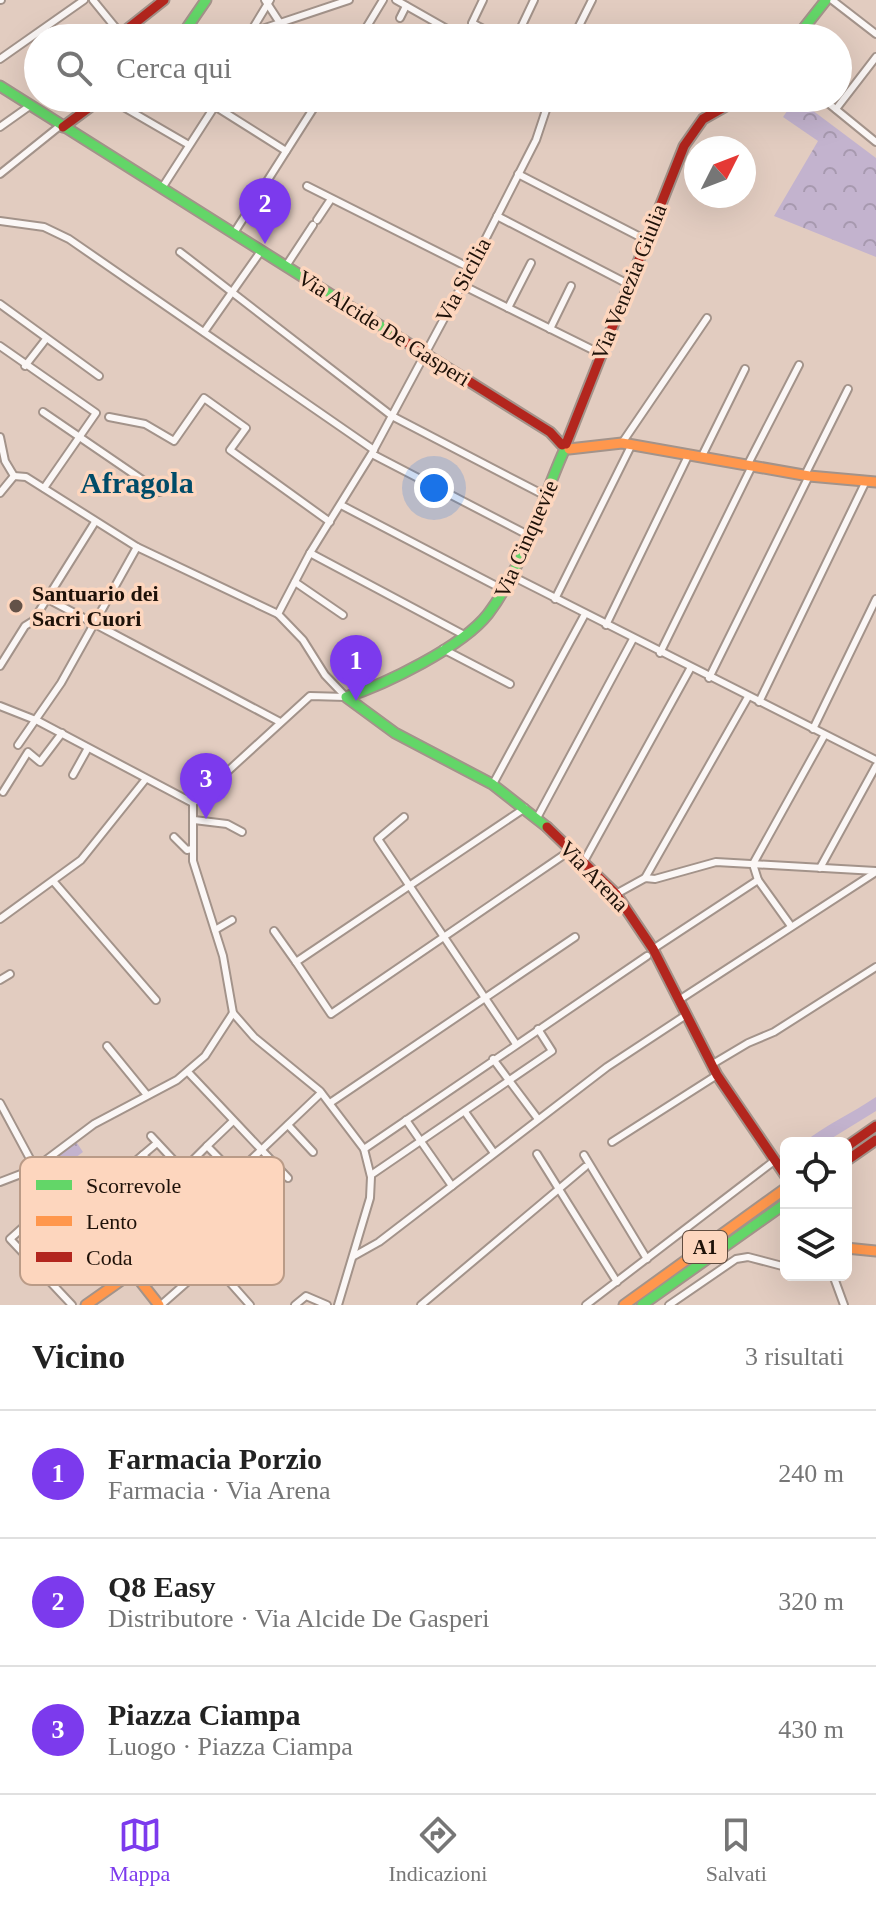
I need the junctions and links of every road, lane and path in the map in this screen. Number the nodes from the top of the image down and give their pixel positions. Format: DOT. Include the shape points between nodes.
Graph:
graph roads {
  1 [pos="84,0"];
  2 [pos="93,0"];
  3 [pos="164,0"];
  4 [pos="206,0"];
  5 [pos="349,0"];
  6 [pos="383,0"];
  7 [pos="396,0"];
  8 [pos="483,0"];
  9 [pos="534,0"];
  10 [pos="592,0"];
  11 [pos="826,0"];
  12 [pos="832,0"];
  13 [pos="268,1"];
  14 [pos="333,3"];
  15 [pos="406,6"];
  16 [pos="400,18"];
  17 [pos="280,23"];
  18 [pos="50,24"];
  19 [pos="111,24"];
  20 [pos="135,24"];
  21 [pos="192,24"];
  22 [pos="255,24"];
  23 [pos="277,24"];
  24 [pos="368,24"];
  25 [pos="438,24"];
  26 [pos="474,24"];
  27 [pos="523,24"];
  28 [pos="580,24"];
  29 [pos="807,24"];
  30 [pos="876,34"];
  31 [pos="24,42"];
  32 [pos="876,57"];
  33 [pos="0,59"];
  34 [pos="0,86"];
  35 [pos="852,88"];
  36 [pos="24,101"];
  37 [pos="24,110"];
  38 [pos="41,112"];
  39 [pos="82,112"];
  40 [pos="132,112"];
  41 [pos="211,112"];
  42 [pos="224,112"];
  43 [pos="311,112"];
  44 [pos="545,112"];
  45 [pos="715,112"];
  46 [pos="840,112"];
  47 [pos="62,126"];
  48 [pos="0,127"];
  49 [pos="876,142"];
  50 [pos="189,145"];
  51 [pos="286,151"];
  52 [pos="0,174"];
  53 [pos="518,174"];
  54 [pos="307,186"];
  55 [pos="162,188"];
  56 [pos="331,199"];
  57 [pos="497,216"];
  58 [pos="0,221"];
  59 [pos="234,233"];
  60 [pos="647,241"];
  61 [pos="261,251"];
  62 [pos="180,252"];
  63 [pos="531,263"];
  64 [pos="286,266"];
  65 [pos="470,268"];
  66 [pos="628,284"];
  67 [pos="462,285"];
  68 [pos="571,286"];
  69 [pos="232,291"];
  70 [pos="0,304"];
  71 [pos="508,308"];
  72 [pos="707,318"];
  73 [pos="550,329"];
  74 [pos="204,332"];
  75 [pos="46,339"];
  76 [pos="0,346"];
  77 [pos="424,353"];
  78 [pos="599,353"];
  79 [pos="799,365"];
  80 [pos="25,366"];
  81 [pos="745,369"];
  82 [pos="99,376"];
  83 [pos="848,389"];
  84 [pos="43,412"];
  85 [pos="392,416"];
  86 [pos="109,417"];
  87 [pos="0,437"];
  88 [pos="81,437"];
  89 [pos="627,444"];
  90 [pos="565,448"];
  91 [pos="373,452"];
  92 [pos="689,454"];
  93 [pos="702,456"];
  94 [pos="749,466"];
  95 [pos="14,476"];
  96 [pos="807,476"];
  97 [pos="871,481"];
  98 [pos="44,488"];
  99 [pos="160,492"];
  100 [pos="0,493"];
  101 [pos="546,496"];
  102 [pos="341,505"];
  103 [pos="95,522"];
  104 [pos="330,522"];
  105 [pos="528,535"];
  106 [pos="137,547"];
  107 [pos="310,553"];
  108 [pos="510,575"];
  109 [pos="295,582"];
  110 [pos="504,590"];
  111 [pos="46,598"];
  112 [pos="555,599"];
  113 [pos="876,599"];
  114 [pos="278,614"];
  115 [pos="585,614"];
  116 [pos="343,615"];
  117 [pos="92,625"];
  118 [pos="606,625"];
  119 [pos="464,635"];
  120 [pos="633,639"];
  121 [pos="443,649"];
  122 [pos="660,653"];
  123 [pos="0,666"];
  124 [pos="690,669"];
  125 [pos="709,678"];
  126 [pos="510,684"];
  127 [pos="346,697"];
  128 [pos="748,697"];
  129 [pos="759,702"];
  130 [pos="0,706"];
  131 [pos="38,721"];
  132 [pos="280,722"];
  133 [pos="813,729"];
  134 [pos="62,733"];
  135 [pos="824,736"];
  136 [pos="18,745"];
  137 [pos="88,748"];
  138 [pos="876,760"];
  139 [pos="876,766"];
  140 [pos="73,775"];
  141 [pos="145,780"];
  142 [pos="493,784"];
  143 [pos="3,792"];
  144 [pos="193,803"];
  145 [pos="525,808"];
  146 [pos="404,817"];
  147 [pos="537,818"];
  148 [pos="194,820"];
  149 [pos="242,832"];
  150 [pos="174,837"];
  151 [pos="192,849"];
  152 [pos="571,850"];
  153 [pos="583,863"];
  154 [pos="753,864"];
  155 [pos="820,868"];
  156 [pos="876,872"];
  157 [pos="645,878"];
  158 [pos="758,880"];
  159 [pos="54,882"];
  160 [pos="408,886"];
  161 [pos="616,894"];
  162 [pos="0,919"];
  163 [pos="232,920"];
  164 [pos="791,926"];
  165 [pos="215,930"];
  166 [pos="274,931"];
  167 [pos="575,937"];
  168 [pos="443,938"];
  169 [pos="650,952"];
  170 [pos="296,962"];
  171 [pos="876,967"];
  172 [pos="10,974"];
  173 [pos="0,980"];
  174 [pos="484,997"];
  175 [pos="156,1000"];
  176 [pos="679,1000"];
  177 [pos="233,1013"];
  178 [pos="686,1015"];
  179 [pos="538,1029"];
  180 [pos="516,1044"];
  181 [pos="107,1046"];
  182 [pos="493,1059"];
  183 [pos="711,1065"];
  184 [pos="188,1072"];
  185 [pos="717,1075"];
  186 [pos="509,1081"];
  187 [pos="321,1093"];
  188 [pos="147,1095"];
  189 [pos="0,1103"];
  190 [pos="330,1103"];
  191 [pos="465,1112"];
  192 [pos="538,1119"];
  193 [pos="406,1120"];
  194 [pos="233,1121"];
  195 [pos="288,1125"];
  196 [pos="876,1126"];
  197 [pos="151,1136"];
  198 [pos="876,1140"];
  199 [pos="421,1142"];
  200 [pos="612,1142"];
  201 [pos="157,1143"];
  202 [pos="852,1143"];
  203 [pos="207,1146"];
  204 [pos="364,1149"];
  205 [pos="261,1151"];
  206 [pos="313,1152"];
  207 [pos="494,1153"];
  208 [pos="537,1154"];
  209 [pos="143,1155"];
  210 [pos="584,1155"];
  211 [pos="28,1157"];
  212 [pos="50,1157"];
  213 [pos="141,1157"];
  214 [pos="170,1157"];
  215 [pos="196,1157"];
  216 [pos="218,1157"];
  217 [pos="255,1157"];
  218 [pos="267,1157"];
  219 [pos="852,1157"];
  220 [pos="774,1161"];
  221 [pos="585,1167"];
  222 [pos="780,1169"];
  223 [pos="20,1174"];
  224 [pos="284,1174"];
  225 [pos="371,1175"];
  226 [pos="288,1178"];
  227 [pos="0,1182"];
  228 [pos="452,1186"];
  229 [pos="558,1187"];
  230 [pos="780,1192"];
  231 [pos="780,1207"];
  232 [pos="20,1230"];
  233 [pos="852,1249"];
  234 [pos="20,1250"];
  235 [pos="876,1251"];
  236 [pos="354,1256"];
  237 [pos="647,1259"];
  238 [pos="780,1265"];
  239 [pos="835,1281"];
  240 [pos="617,1282"];
  241 [pos="53,1285"];
  242 [pos="114,1285"];
  243 [pos="144,1285"];
  244 [pos="183,1285"];
  245 [pos="232,1285"];
  246 [pos="72,1305"];
  247 [pos="86,1305"];
  248 [pos="160,1305"];
  249 [pos="250,1305"];
  250 [pos="295,1305"];
  251 [pos="327,1305"];
  252 [pos="338,1305"];
  253 [pos="421,1305"];
  254 [pos="586,1305"];
  255 [pos="624,1305"];
  256 [pos="642,1305"];
  257 [pos="669,1305"];
  258 [pos="844,1305"];
  1 -- 18 [label="street"];
  2 -- 19 [label="street"];
  3 -- 20 [label="main road"];
  4 -- 21 [label="main road"];
  5 -- 14 [label="street"];
  6 -- 24 [label="street"];
  7 -- 15 [label="street"];
  8 -- 26 [label="street"];
  9 -- 27 [label="street"];
  10 -- 28 [label="street"];
  11 -- 29 [label="main road"];
  12 -- 30 [label="street"];
  13 -- 17 [label="street"];
  13 -- 22 [label="street"];
  14 -- 17 [label="street"];
  15 -- 16 [label="street"];
  15 -- 25 [label="street"];
  17 -- 23 [label="street"];
  31 -- 33 [label="street"];
  32 -- 35 [label="street"];
  34 -- 36 [label="main road, Via Alcide De Gasperi"];
  37 -- 48 [label="street"];
  38 -- 47 [label="main road, Via Alcide De Gasperi"];
  39 -- 47 [label="main road"];
  40 -- 50 [label="street"];
  41 -- 50 [label="street"];
  42 -- 51 [label="street"];
  43 -- 51 [label="street"];
  44 -- 53 [label="street, Via Sicilia"];
  45 -- 60 [label="main road, Via Venezia Giulia" via="692,130"];
  46 -- 49 [label="street"];
  47 -- 52 [label="street"];
  47 -- 55 [label="main road, Via Alcide De Gasperi"];
  50 -- 55 [label="street"];
  51 -- 59 [label="street"];
  53 -- 57 [label="street, Via Sicilia"];
  53 -- 60 [label="street"];
  54 -- 56 [label="street"];
  55 -- 59 [label="main road, Via Alcide De Gasperi"];
  56 -- 64 [label="street"];
  56 -- 65 [label="street"];
  57 -- 65 [label="street, Via Sicilia"];
  57 -- 66 [label="street"];
  58 -- 74 [label="street" via="44,227 69,239"];
  59 -- 61 [label="main road, Via Alcide De Gasperi"];
  60 -- 66 [label="main road, Via Venezia Giulia"];
  61 -- 64 [label="main road, Via Alcide De Gasperi"];
  61 -- 69 [label="street"];
  62 -- 69 [label="street"];
  63 -- 71 [label="street"];
  64 -- 77 [label="main road, Via Alcide De Gasperi"];
  65 -- 67 [label="street, Via Sicilia"];
  66 -- 78 [label="main road, Via Venezia Giulia"];
  67 -- 71 [label="street"];
  67 -- 77 [label="street, Via Sicilia"];
  68 -- 73 [label="street"];
  69 -- 74 [label="street"];
  69 -- 85 [label="street"];
  70 -- 75 [label="street"];
  71 -- 73 [label="street"];
  72 -- 89 [label="street"];
  73 -- 78 [label="street"];
  74 -- 91 [label="street"];
  75 -- 80 [label="street"];
  75 -- 82 [label="street"];
  76 -- 80 [label="street"];
  77 -- 85 [label="street, Via Sicilia"];
  77 -- 90 [label="main road, Via Alcide De Gasperi" via="550,432"];
  78 -- 90 [label="main road, Via Venezia Giulia"];
  79 -- 94 [label="street"];
  80 -- 88 [label="street" via="96,413"];
  81 -- 93 [label="street"];
  83 -- 96 [label="street"];
  84 -- 88 [label="street"];
  85 -- 91 [label="street, Via Sicilia"];
  85 -- 101 [label="street"];
  86 -- 104 [label="street" via="145,424 174,441 204,398 246,428 230,450"];
  87 -- 95 [label="street"];
  88 -- 98 [label="street"];
  88 -- 99 [label="street"];
  89 -- 90 [label="main road"];
  89 -- 92 [label="main road"];
  89 -- 112 [label="street"];
  90 -- 101 [label="main road, Via Cinquevie"];
  91 -- 102 [label="street, Via Sicilia"];
  91 -- 105 [label="street"];
  92 -- 93 [label="main road"];
  92 -- 118 [label="street"];
  93 -- 94 [label="main road"];
  94 -- 96 [label="main road"];
  94 -- 122 [label="street"];
  95 -- 98 [label="street"];
  95 -- 100 [label="street"];
  96 -- 97 [label="main road"];
  96 -- 125 [label="street"];
  97 -- 129 [label="street"];
  98 -- 103 [label="street"];
  101 -- 105 [label="main road, Via Cinquevie"];
  102 -- 104 [label="street, Via Sicilia"];
  102 -- 110 [label="street"];
  103 -- 106 [label="street"];
  103 -- 111 [label="street"];
  104 -- 107 [label="street, Via Sicilia"];
  105 -- 108 [label="main road, Via Cinquevie"];
  106 -- 114 [label="street"];
  106 -- 117 [label="street"];
  107 -- 109 [label="street, Via Sicilia"];
  107 -- 119 [label="street"];
  108 -- 110 [label="main road, Via Cinquevie"];
  108 -- 112 [label="street"];
  109 -- 114 [label="street, Via Sicilia"];
  109 -- 116 [label="street"];
  110 -- 119 [label="main road, Via Cinquevie" via="486,617"];
  111 -- 117 [label="street"];
  111 -- 123 [label="street"];
  112 -- 115 [label="street"];
  113 -- 133 [label="street"];
  114 -- 127 [label="street"];
  115 -- 118 [label="street"];
  115 -- 142 [label="street"];
  117 -- 131 [label="street"];
  117 -- 132 [label="street"];
  118 -- 120 [label="street"];
  119 -- 121 [label="main road, Via Cinquevie"];
  120 -- 122 [label="street"];
  120 -- 147 [label="street"];
  121 -- 126 [label="street"];
  121 -- 127 [label="main road, Via Cinquevie" via="383,685"];
  122 -- 124 [label="street"];
  124 -- 125 [label="street"];
  124 -- 153 [label="street"];
  125 -- 128 [label="street"];
  127 -- 132 [label="street" via="310,696"];
  127 -- 142 [label="main road, Via Arena" via="395,733"];
  128 -- 129 [label="street"];
  128 -- 157 [label="street"];
  129 -- 133 [label="street"];
  130 -- 131 [label="street"];
  131 -- 134 [label="street"];
  131 -- 136 [label="street"];
  132 -- 144 [label="street"];
  133 -- 135 [label="street"];
  134 -- 137 [label="street"];
  134 -- 143 [label="street" via="40,762 28,752"];
  135 -- 138 [label="street"];
  135 -- 154 [label="street"];
  137 -- 140 [label="street"];
  137 -- 141 [label="street"];
  139 -- 155 [label="street"];
  141 -- 144 [label="street"];
  141 -- 159 [label="street" via="91,849"];
  142 -- 145 [label="main road, Via Arena"];
  144 -- 148 [label="street"];
  145 -- 147 [label="main road, Via Arena"];
  145 -- 160 [label="street"];
  146 -- 160 [label="street" via="378,839"];
  147 -- 152 [label="main road, Via Arena"];
  148 -- 149 [label="street" via="227,824"];
  148 -- 151 [label="street"];
  150 -- 151 [label="street"];
  151 -- 165 [label="street"];
  152 -- 153 [label="main road, Via Arena"];
  152 -- 168 [label="street"];
  153 -- 161 [label="main road, Via Arena"];
  154 -- 155 [label="street"];
  154 -- 157 [label="street" via="700,864"];
  154 -- 158 [label="street"];
  155 -- 156 [label="street"];
  156 -- 164 [label="street"];
  157 -- 161 [label="street"];
  158 -- 164 [label="street"];
  158 -- 169 [label="street"];
  159 -- 162 [label="street"];
  159 -- 175 [label="street"];
  160 -- 168 [label="street"];
  160 -- 170 [label="street"];
  161 -- 169 [label="main road, Via Arena"];
  163 -- 165 [label="street"];
  164 -- 176 [label="street"];
  165 -- 177 [label="street"];
  166 -- 170 [label="street"];
  167 -- 174 [label="street"];
  168 -- 170 [label="street" via="331,1014"];
  168 -- 174 [label="street"];
  169 -- 176 [label="main road, Via Arena"];
  169 -- 179 [label="street"];
  171 -- 183 [label="street"];
  172 -- 173 [label="street"];
  174 -- 180 [label="street"];
  174 -- 190 [label="street"];
  176 -- 178 [label="main road, Via Arena"];
  177 -- 184 [label="street"];
  177 -- 187 [label="street"];
  178 -- 183 [label="main road, Via Arena"];
  178 -- 192 [label="street"];
  179 -- 180 [label="street"];
  179 -- 186 [label="street" via="552,1051"];
  180 -- 182 [label="street"];
  181 -- 188 [label="street"];
  182 -- 186 [label="street"];
  182 -- 193 [label="street"];
  183 -- 185 [label="main road, Via Arena"];
  184 -- 188 [label="street"];
  184 -- 194 [label="street"];
  185 -- 200 [label="street"];
  185 -- 220 [label="main road, Via Arena"];
  186 -- 191 [label="street"];
  186 -- 192 [label="street"];
  187 -- 190 [label="street"];
  187 -- 195 [label="street"];
  188 -- 212 [label="street" via="94,1124"];
  189 -- 211 [label="street"];
  190 -- 204 [label="street"];
  191 -- 199 [label="street"];
  191 -- 207 [label="street"];
  192 -- 207 [label="street"];
  193 -- 199 [label="street"];
  193 -- 204 [label="street"];
  194 -- 203 [label="street"];
  194 -- 205 [label="street"];
  195 -- 205 [label="street"];
  195 -- 206 [label="street"];
  196 -- 202 [label="main road"];
  197 -- 201 [label="street"];
  198 -- 219 [label="main road"];
  199 -- 225 [label="street"];
  199 -- 228 [label="street"];
  201 -- 209 [label="street"];
  201 -- 214 [label="street"];
  203 -- 215 [label="street"];
  203 -- 216 [label="street"];
  204 -- 225 [label="street"];
  205 -- 217 [label="street"];
  205 -- 218 [label="street"];
  207 -- 228 [label="street"];
  208 -- 229 [label="street"];
  209 -- 213 [label="street"];
  210 -- 237 [label="street"];
  220 -- 222 [label="main road, Via Arena"];
  220 -- 237 [label="street"];
  221 -- 229 [label="street"];
  223 -- 227 [label="street"];
  224 -- 226 [label="street"];
  225 -- 236 [label="street"];
  228 -- 236 [label="street"];
  229 -- 240 [label="street"];
  229 -- 253 [label="street"];
  230 -- 255 [label="main road, A1"];
  231 -- 256 [label="main road, A1"];
  232 -- 234 [label="street" via="10,1239"];
  233 -- 235 [label="main road"];
  236 -- 252 [label="street"];
  237 -- 240 [label="street"];
  238 -- 257 [label="street" via="736,1259"];
  239 -- 258 [label="street"];
  240 -- 254 [label="street"];
  241 -- 246 [label="street"];
  242 -- 247 [label="main road"];
  243 -- 248 [label="main road"];
  244 -- 248 [label="street"];
  245 -- 249 [label="street"];
  250 -- 251 [label="street" via="306,1296"];
}
